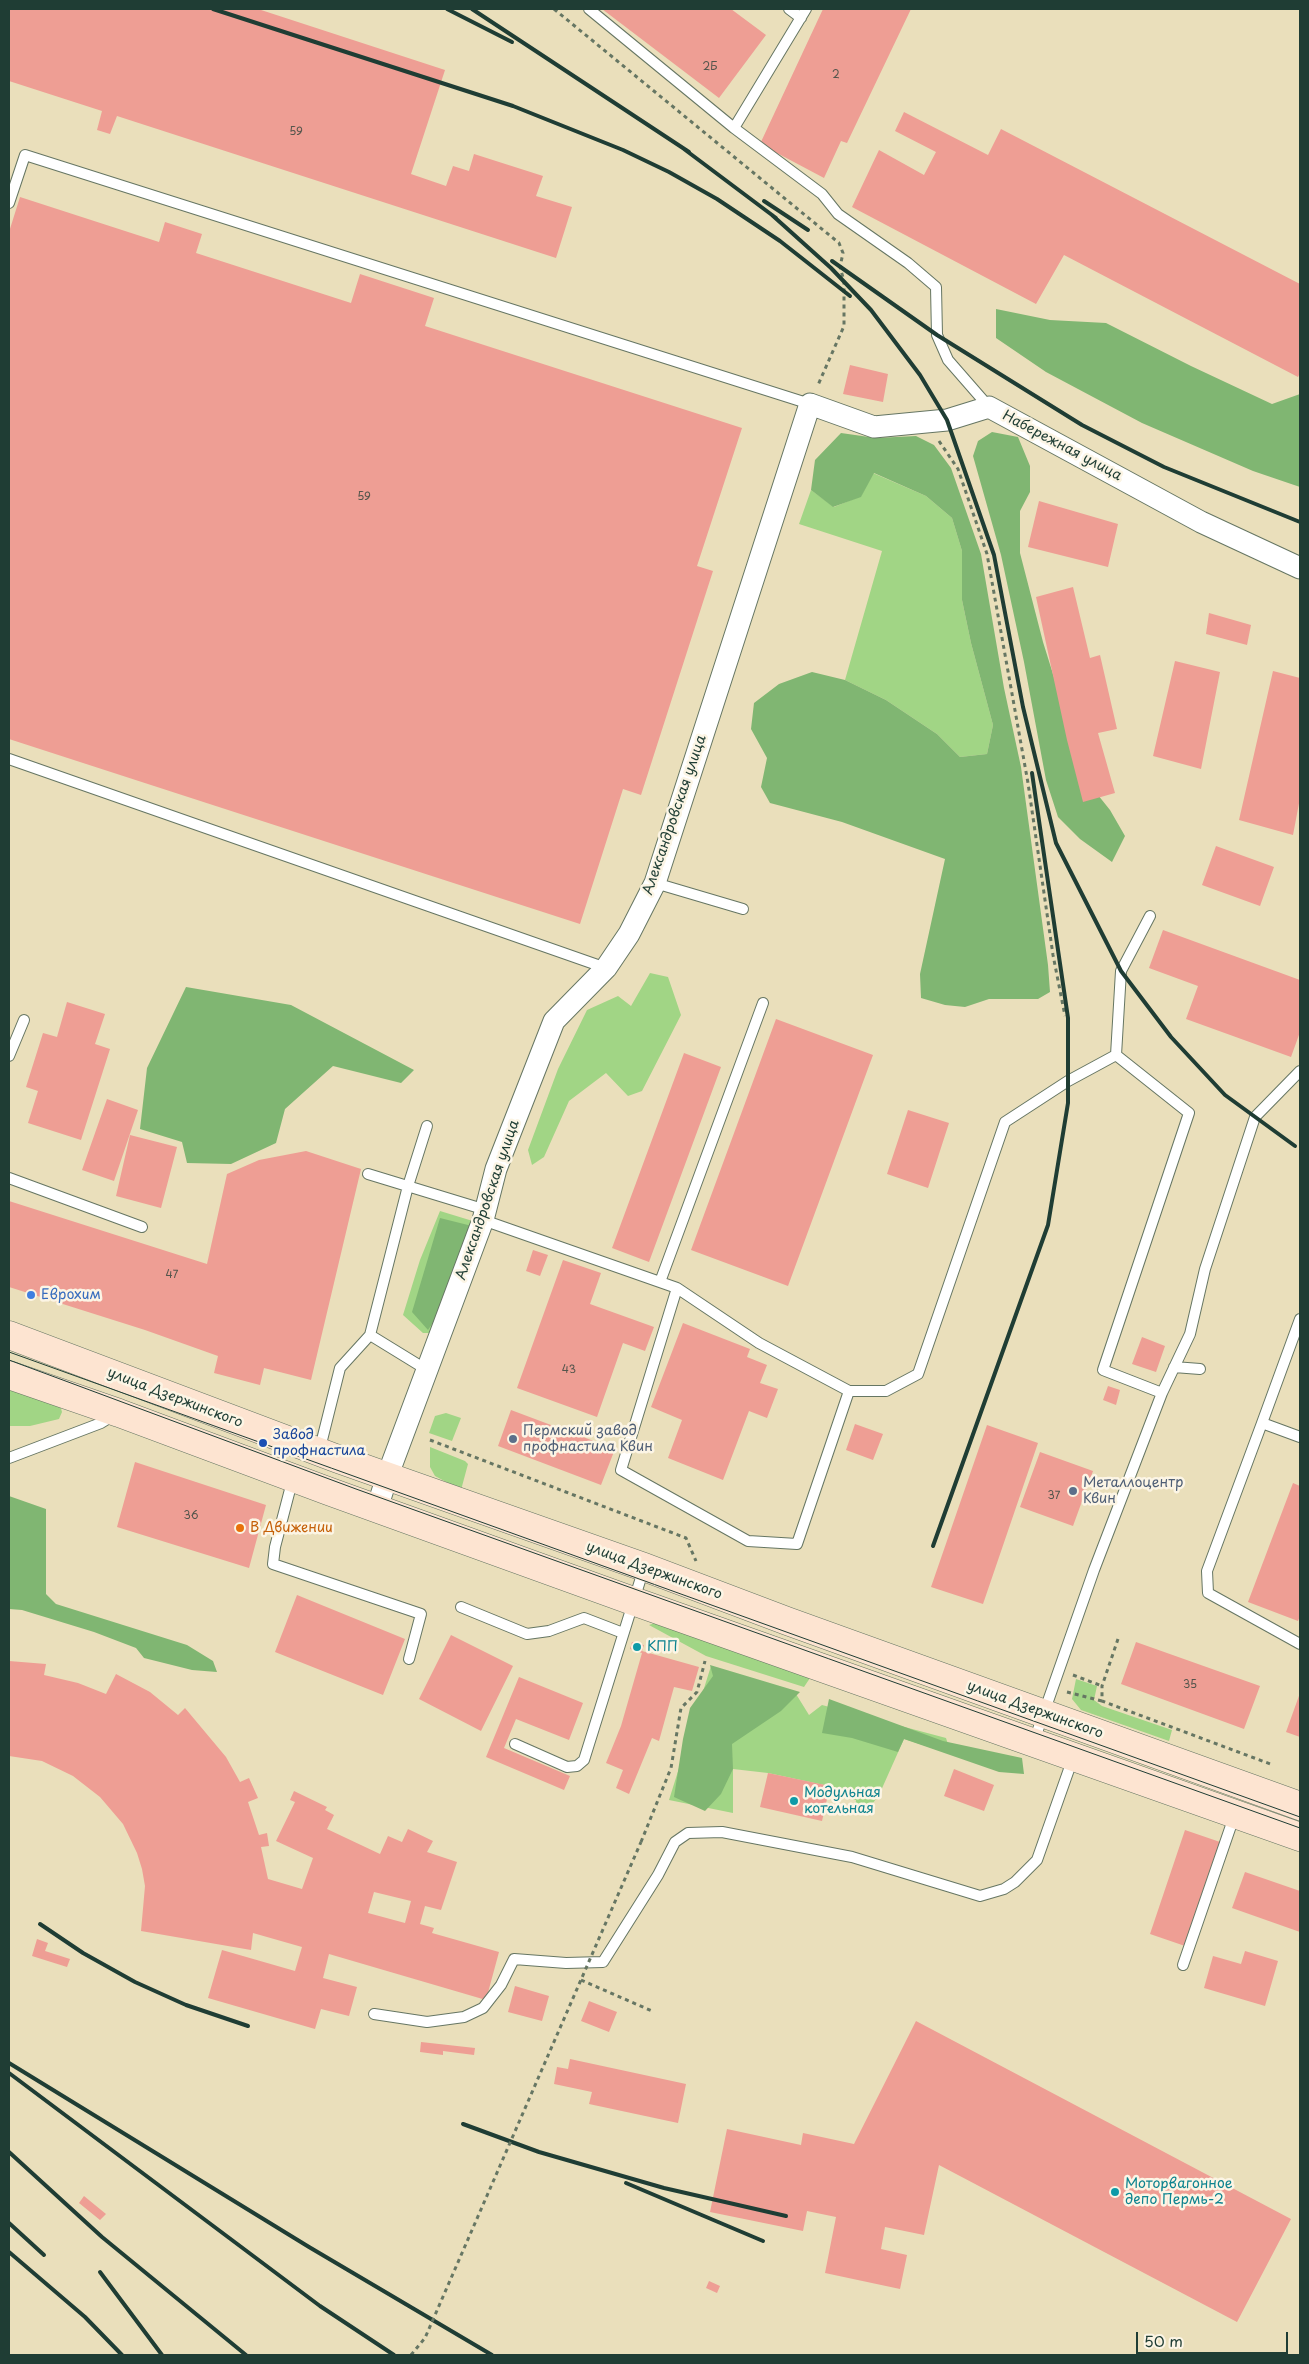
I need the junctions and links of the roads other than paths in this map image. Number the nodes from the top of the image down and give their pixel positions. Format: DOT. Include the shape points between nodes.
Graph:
graph roads {
  1 [pos="589,9"];
  2 [pos="789,9"];
  3 [pos="803,13"];
  4 [pos="734,128"];
  5 [pos="9,203"];
  6 [pos="810,404"];
  7 [pos="989,407"];
  8 [pos="1300,568"];
  9 [pos="9,759"];
  10 [pos="655,884"];
  11 [pos="743,909"];
  12 [pos="1150,916"];
  13 [pos="606,968"];
  14 [pos="763,1003"];
  15 [pos="24,1020"];
  16 [pos="1116,1055"];
  17 [pos="9,1056"];
  18 [pos="1300,1071"];
  19 [pos="427,1126"];
  20 [pos="368,1174"];
  21 [pos="9,1178"];
  22 [pos="408,1186"];
  23 [pos="484,1215"];
  24 [pos="142,1227"];
  25 [pos="660,1282"];
  26 [pos="677,1288"];
  27 [pos="1300,1319"];
  28 [pos="370,1334"];
  29 [pos="9,1335"];
  30 [pos="1174,1367"];
  31 [pos="1200,1369"];
  32 [pos="427,1370"];
  33 [pos="9,1375"];
  34 [pos="849,1391"];
  35 [pos="1162,1393"];
  36 [pos="119,1413"];
  37 [pos="1262,1423"];
  38 [pos="1300,1437"];
  39 [pos="319,1452"];
  40 [pos="9,1458"];
  41 [pos="387,1476"];
  42 [pos="294,1477"];
  43 [pos="377,1508"];
  44 [pos="644,1567"];
  45 [pos="633,1601"];
  46 [pos="461,1607"];
  47 [pos="623,1633"];
  48 [pos="1300,1644"];
  49 [pos="409,1659"];
  50 [pos="1044,1714"];
  51 [pos="1034,1741"];
  52 [pos="515,1744"];
  53 [pos="1074,1756"];
  54 [pos="1300,1806"];
  55 [pos="1236,1814"];
  56 [pos="1300,1837"];
  57 [pos="1183,1965"];
  58 [pos="374,2014"];
  1 -- 4 [label="lane"];
  2 -- 3 [label="lane"];
  3 -- 4 [label="lane"];
  4 -- 7 [label="lane" via="822,194 838,214 908,263 936,288 937,335 948,360"];
  5 -- 6 [label="lane" via="26,155"];
  6 -- 7 [label="street, Набережная улица" via="874,427 947,420"];
  6 -- 10 [label="street, Александровская улица"];
  7 -- 8 [label="street, Набережная улица" via="1201,522"];
  9 -- 13 [label="lane"];
  10 -- 11 [label="lane"];
  10 -- 13 [label="street, Александровская улица" via="629,934"];
  12 -- 16 [label="lane" via="1121,971"];
  13 -- 23 [label="street, Александровская улица" via="554,1021 496,1169"];
  14 -- 25 [label="lane"];
  15 -- 17 [label="lane"];
  16 -- 34 [label="lane" via="1068,1081 1005,1122 918,1374 886,1390"];
  16 -- 35 [label="lane" via="1189,1114 1103,1370"];
  18 -- 30 [label="lane" via="1256,1117 1204,1268 1190,1334"];
  19 -- 22 [label="lane"];
  20 -- 22 [label="lane"];
  21 -- 24 [label="lane"];
  22 -- 23 [label="lane"];
  22 -- 28 [label="lane"];
  23 -- 25 [label="lane"];
  23 -- 32 [label="street, Александровская улица"];
  25 -- 26 [label="lane"];
  26 -- 34 [label="lane" via="759,1343"];
  26 -- 34 [label="lane" via="621,1470 748,1541 797,1544"];
  27 -- 37 [label="lane"];
  28 -- 32 [label="lane"];
  28 -- 39 [label="lane" via="340,1368"];
  29 -- 39 [label="main road, улица Дзержинского"];
  30 -- 31 [label="lane"];
  30 -- 35 [label="lane"];
  32 -- 41 [label="street, Александровская улица"];
  33 -- 36 [label="main road"];
  35 -- 50 [label="lane" via="1094,1570"];
  36 -- 40 [label="lane"];
  36 -- 42 [label="main road"];
  37 -- 38 [label="lane"];
  37 -- 48 [label="lane" via="1207,1571 1208,1593"];
  39 -- 41 [label="main road, улица Дзержинского"];
  41 -- 43 [label="street, Александровская улица"];
  41 -- 44 [label="main road, улица Дзержинского"];
  42 -- 43 [label="main road"];
  42 -- 49 [label="lane" via="273,1564 421,1614"];
  43 -- 45 [label="main road"];
  44 -- 45 [label="lane"];
  44 -- 50 [label="main road, улица Дзержинского"];
  45 -- 47 [label="lane"];
  45 -- 51 [label="main road"];
  46 -- 47 [label="lane" via="527,1634 548,1631 584,1618"];
  47 -- 52 [label="lane" via="587,1755 581,1764 567,1767"];
  50 -- 51 [label="lane"];
  50 -- 54 [label="main road, улица Дзержинского"];
  51 -- 53 [label="main road"];
  53 -- 55 [label="main road"];
  53 -- 58 [label="lane" via="1037,1860 1004,1889 980,1896 852,1856 722,1832 688,1832 675,1842 603,1962 514,1959 501,1985 483,2008 464,2017 427,2022"];
  55 -- 56 [label="main road"];
  55 -- 57 [label="lane"];
}
